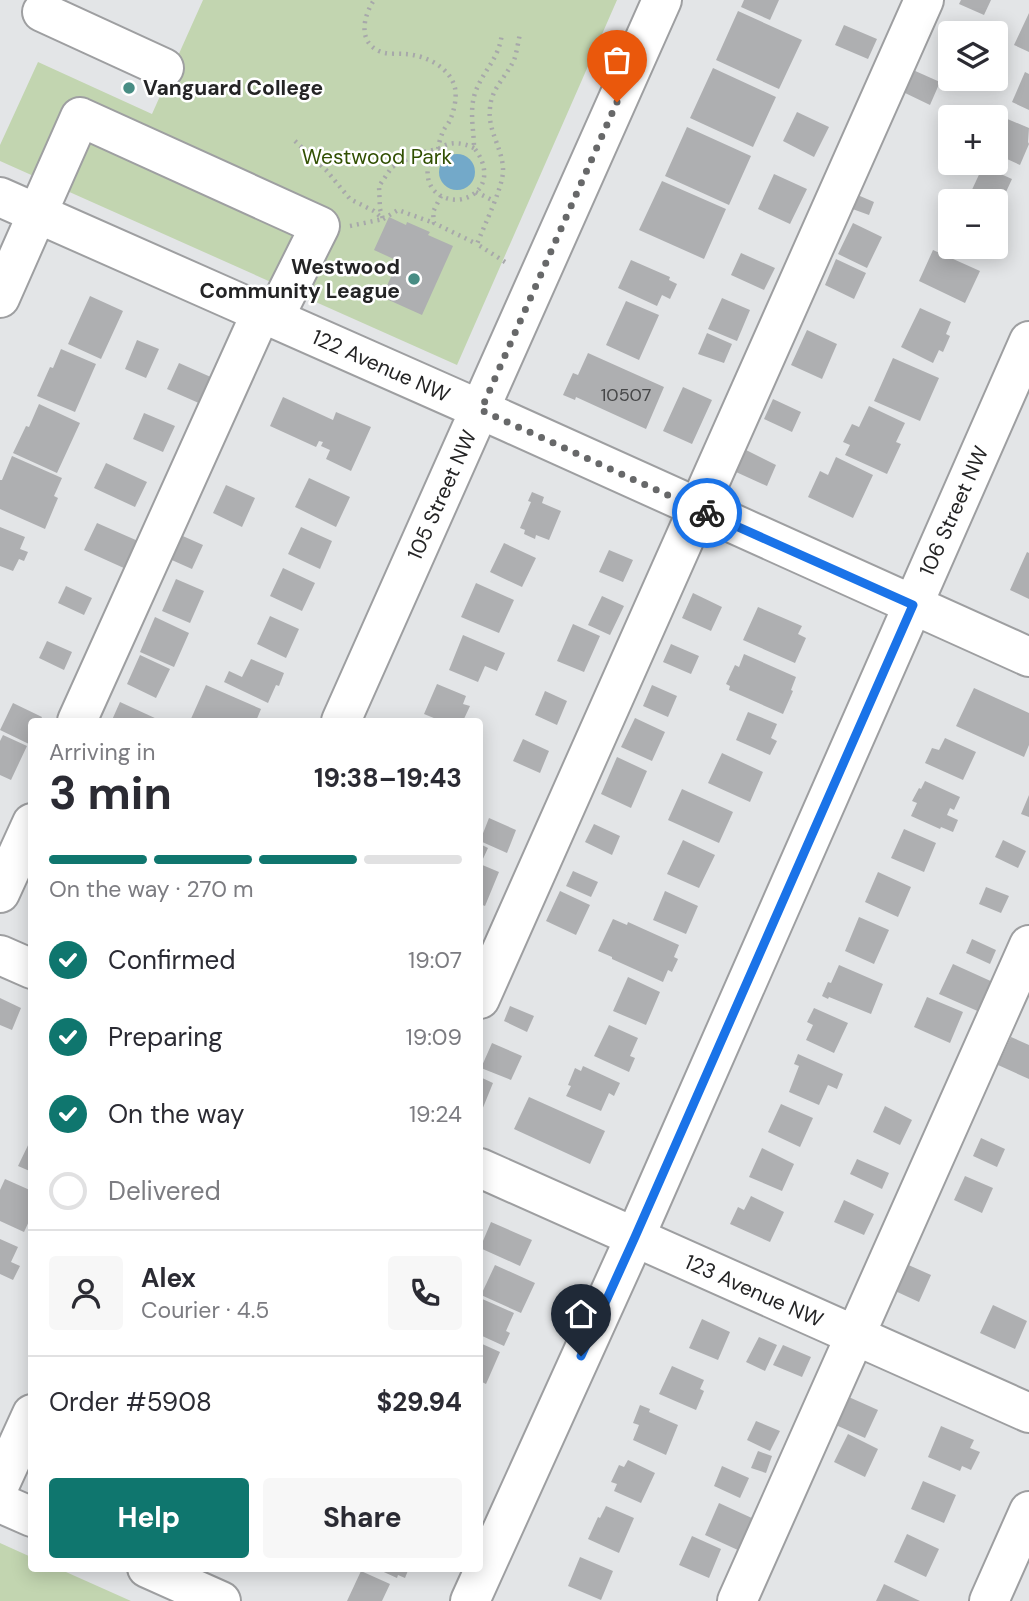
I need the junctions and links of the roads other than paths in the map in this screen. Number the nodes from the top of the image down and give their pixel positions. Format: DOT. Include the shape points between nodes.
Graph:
graph roads {
  1 [pos="662,0"];
  2 [pos="924,0"];
  3 [pos="42,12"];
  4 [pos="164,68"];
  5 [pos="0,197"];
  6 [pos="38,214"];
  7 [pos="0,298"];
  8 [pos="267,316"];
  9 [pos="1029,341"];
  10 [pos="481,410"];
  11 [pos="698,508"];
  12 [pos="913,605"];
  13 [pos="1029,657"];
  14 [pos="78,718"];
  15 [pos="342,718"];
  16 [pos="28,832"];
  17 [pos="0,893"];
  18 [pos="1029,945"];
  19 [pos="0,955"];
  20 [pos="28,967"];
  21 [pos="483,992"];
  22 [pos="483,1169"];
  23 [pos="635,1237"];
  24 [pos="856,1336"];
  25 [pos="1029,1413"];
  26 [pos="28,1423"];
  27 [pos="0,1484"];
  28 [pos="0,1503"];
  29 [pos="1029,1511"];
  30 [pos="28,1515"];
  31 [pos="161,1572"];
  32 [pos="220,1589"];
  33 [pos="470,1601"];
  34 [pos="737,1601"];
  35 [pos="989,1601"];
  1 -- 10 [label="street, 105 Street NW"];
  2 -- 11 [label="street"];
  3 -- 4 [label="street"];
  5 -- 6 [label="street, 122 Avenue NW"];
  6 -- 7 [label="street"];
  6 -- 8 [label="street, 122 Avenue NW"];
  6 -- 8 [label="street" via="80,117 320,226"];
  8 -- 10 [label="street, 122 Avenue NW"];
  8 -- 14 [label="street"];
  9 -- 12 [label="street, 106 Street NW"];
  10 -- 11 [label="street, 122 Avenue NW"];
  10 -- 15 [label="street, 105 Street NW"];
  11 -- 12 [label="street, 122 Avenue NW"];
  11 -- 21 [label="street"];
  12 -- 13 [label="street, 122 Avenue NW"];
  12 -- 23 [label="street, 106 Street NW"];
  16 -- 17 [label="street"];
  18 -- 24 [label="street"];
  19 -- 20 [label="street"];
  22 -- 23 [label="street, 123 Avenue NW"];
  23 -- 24 [label="street, 123 Avenue NW"];
  23 -- 33 [label="street, 106 Street NW"];
  24 -- 25 [label="street, 123 Avenue NW"];
  24 -- 34 [label="street"];
  26 -- 27 [label="street"];
  28 -- 30 [label="street"];
  29 -- 35 [label="street"];
  31 -- 32 [label="street"];
}
